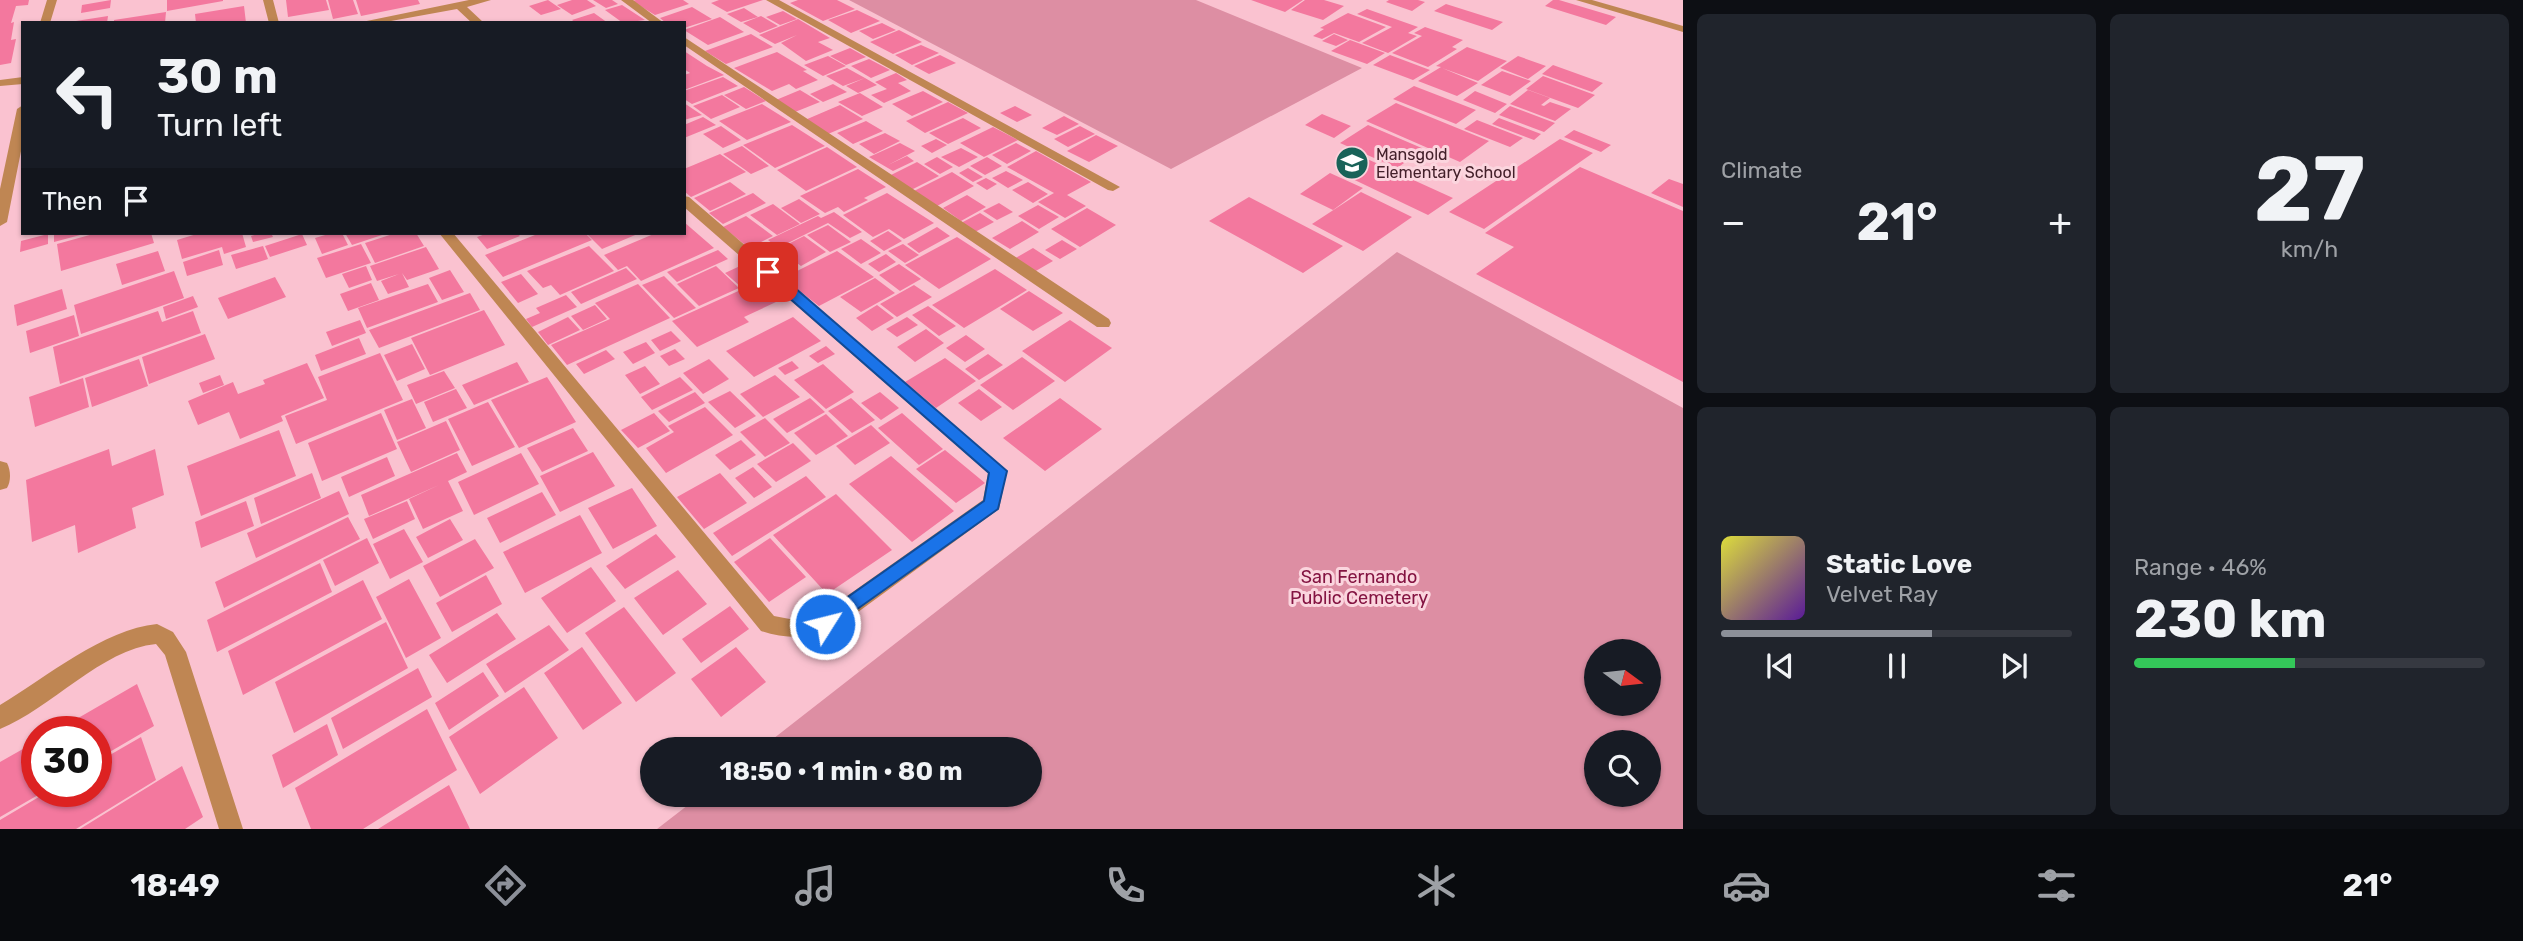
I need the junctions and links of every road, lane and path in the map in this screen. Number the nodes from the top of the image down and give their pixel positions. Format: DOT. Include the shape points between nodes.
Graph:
graph roads {
  1 [pos="51,0"];
  2 [pos="268,0"];
  3 [pos="486,0"];
  4 [pos="626,0"];
  5 [pos="771,0"];
  6 [pos="1581,0"];
  7 [pos="460,6"];
  8 [pos="46,21"];
  9 [pos="273,21"];
  10 [pos="374,21"];
  11 [pos="477,21"];
  12 [pos="656,21"];
  13 [pos="1683,29"];
  14 [pos="686,41"];
  15 [pos="21,80"];
  16 [pos="0,83"];
  17 [pos="21,119"];
  18 [pos="1113,187"];
  19 [pos="686,202"];
  20 [pos="0,222"];
  21 [pos="448,235"];
  22 [pos="1103,323"];
  23 [pos="0,468"];
  24 [pos="0,483"];
  25 [pos="0,718"];
  26 [pos="231,829"];
  1 -- 8 [label="street"];
  2 -- 9 [label="street"];
  3 -- 7 [label="street"];
  4 -- 12 [label="street"];
  5 -- 18 [label="street"];
  6 -- 13 [label="street"];
  7 -- 10 [label="street"];
  7 -- 11 [label="street"];
  14 -- 22 [label="street"];
  15 -- 16 [label="street"];
  17 -- 20 [label="street"];
  19 -- 21 [label="street" via="998,471 992,504 825,624 795,629 768,624"];
  23 -- 24 [label="street"];
  25 -- 26 [label="street" via="109,649 155,634 169,639"];
}
